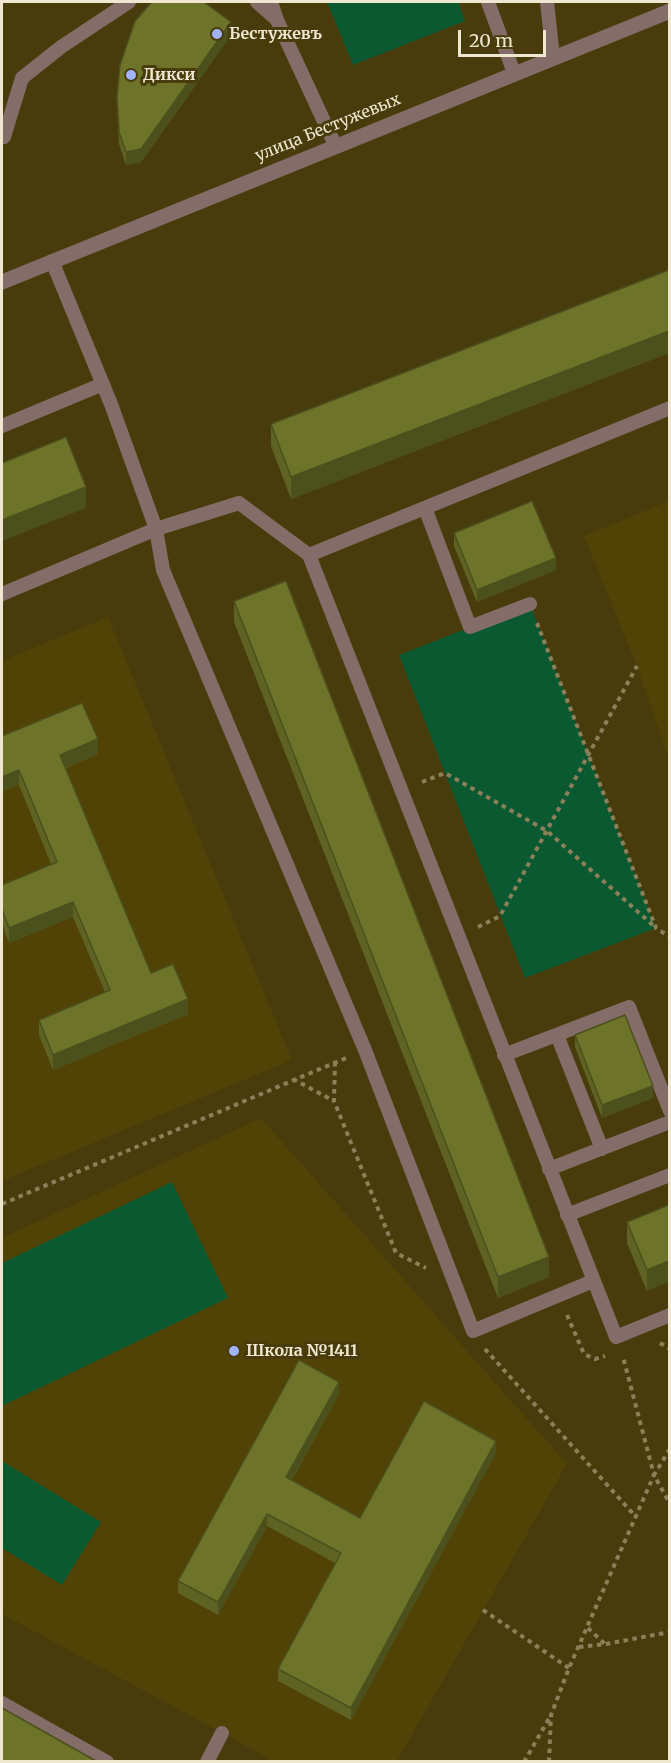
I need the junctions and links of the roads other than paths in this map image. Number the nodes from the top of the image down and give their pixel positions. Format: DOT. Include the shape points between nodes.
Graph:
graph roads {
  1 [pos="129,2"];
  2 [pos="257,2"];
  3 [pos="271,2"];
  4 [pos="488,2"];
  5 [pos="547,2"];
  6 [pos="669,10"];
  7 [pos="278,20"];
  8 [pos="553,57"];
  9 [pos="513,73"];
  10 [pos="4,137"];
  11 [pos="335,145"];
  12 [pos="52,261"];
  13 [pos="2,282"];
  14 [pos="103,384"];
  15 [pos="669,408"];
  16 [pos="2,426"];
  17 [pos="425,508"];
  18 [pos="156,529"];
  19 [pos="309,555"];
  20 [pos="2,594"];
  21 [pos="530,604"];
  22 [pos="557,1035"];
  23 [pos="504,1055"];
  24 [pos="669,1111"];
  25 [pos="669,1122"];
  26 [pos="602,1149"];
  27 [pos="549,1169"];
  28 [pos="669,1175"];
  29 [pos="567,1215"];
  30 [pos="593,1281"];
  31 [pos="669,1315"];
  32 [pos="2,1703"];
  33 [pos="222,1734"];
  34 [pos="107,1761"];
  35 [pos="207,1761"];
  1 -- 10 [label="lane" via="22,78"];
  2 -- 7 [label="lane"];
  3 -- 7 [label="lane"];
  4 -- 9 [label="lane"];
  5 -- 8 [label="lane"];
  6 -- 8 [label="street, улица Бестужевых"];
  7 -- 11 [label="lane"];
  8 -- 9 [label="street, улица Бестужевых"];
  9 -- 11 [label="street, улица Бестужевых"];
  11 -- 12 [label="street, улица Бестужевых"];
  12 -- 13 [label="street, улица Бестужевых"];
  12 -- 14 [label="lane"];
  14 -- 16 [label="lane"];
  14 -- 18 [label="lane"];
  15 -- 17 [label="lane"];
  17 -- 19 [label="lane"];
  17 -- 21 [label="lane" via="471,627"];
  18 -- 19 [label="lane" via="239,503"];
  18 -- 20 [label="lane"];
  18 -- 30 [label="lane" via="163,570 365,1050 473,1331"];
  19 -- 23 [label="lane"];
  22 -- 23 [label="lane"];
  22 -- 24 [label="lane" via="629,1007"];
  22 -- 26 [label="lane"];
  23 -- 27 [label="lane"];
  25 -- 26 [label="lane"];
  26 -- 27 [label="lane"];
  27 -- 29 [label="lane"];
  28 -- 29 [label="lane"];
  29 -- 30 [label="lane"];
  30 -- 31 [label="lane" via="616,1337"];
  32 -- 34 [label="lane"];
  33 -- 35 [label="lane"];
}
